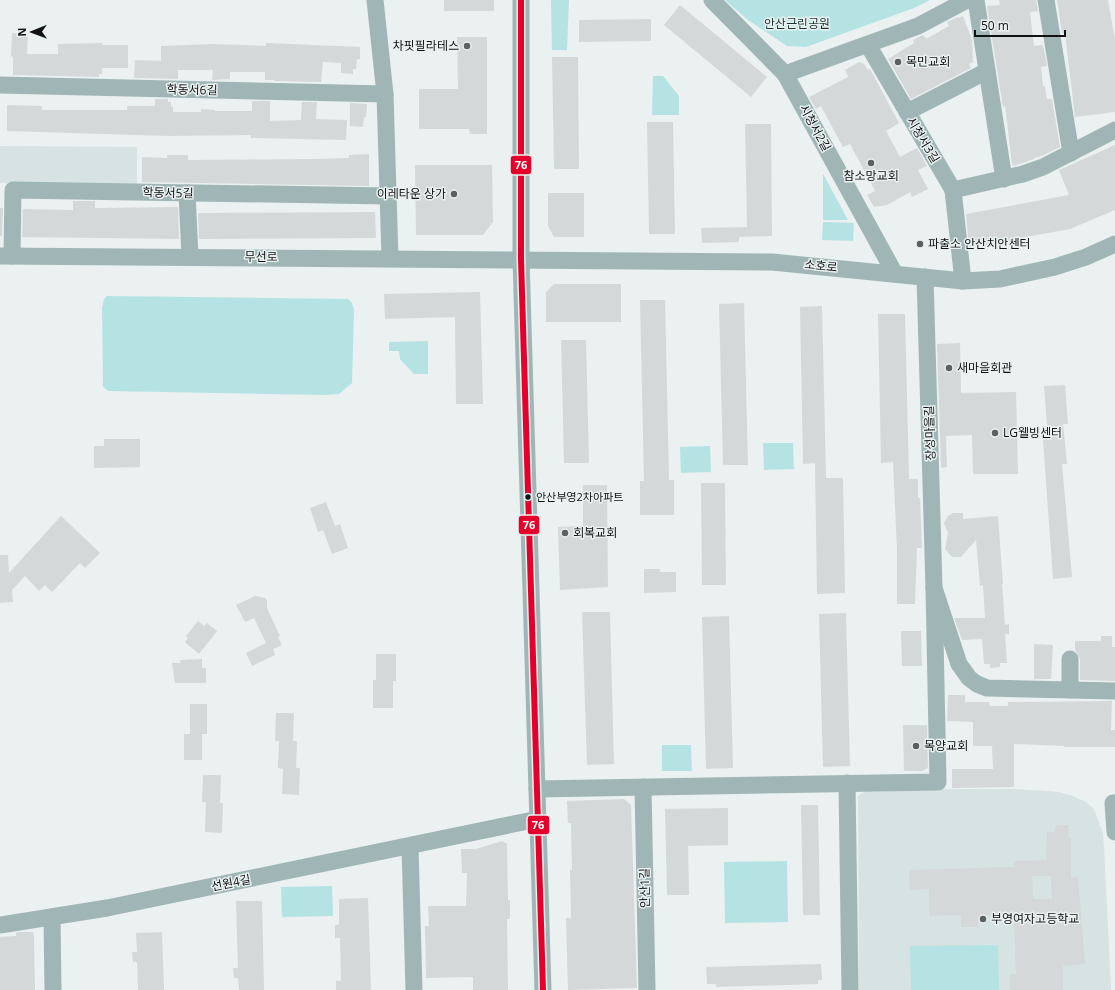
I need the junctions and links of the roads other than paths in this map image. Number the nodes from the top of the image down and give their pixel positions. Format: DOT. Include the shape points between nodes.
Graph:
graph roads {
  1 [pos="375,0"];
  2 [pos="521,0"];
  3 [pos="712,0"];
  4 [pos="967,0"];
  5 [pos="976,0"];
  6 [pos="1046,0"];
  7 [pos="868,45"];
  8 [pos="987,71"];
  9 [pos="785,74"];
  10 [pos="0,85"];
  11 [pos="385,94"];
  12 [pos="907,112"];
  13 [pos="1115,130"];
  14 [pos="1071,153"];
  15 [pos="1004,179"];
  16 [pos="953,190"];
  17 [pos="187,193"];
  18 [pos="388,196"];
  19 [pos="1115,244"];
  20 [pos="6,256"];
  21 [pos="190,257"];
  22 [pos="390,258"];
  23 [pos="521,259"];
  24 [pos="895,274"];
  25 [pos="925,277"];
  26 [pos="963,280"];
  27 [pos="934,588"];
  28 [pos="1070,659"];
  29 [pos="1070,690"];
  30 [pos="1115,691"];
  31 [pos="847,783"];
  32 [pos="643,787"];
  33 [pos="537,789"];
  34 [pos="1115,803"];
  35 [pos="538,819"];
  36 [pos="1115,832"];
  37 [pos="410,846"];
  38 [pos="52,917"];
  39 [pos="0,925"];
  40 [pos="53,990"];
  41 [pos="414,990"];
  42 [pos="543,990"];
  43 [pos="647,990"];
  44 [pos="850,990"];
  1 -- 11 [label="street"];
  2 -- 23 [label="street"];
  3 -- 9 [label="street, 시청서2길"];
  4 -- 7 [label="street" via="918,26"];
  5 -- 8 [label="street"];
  6 -- 14 [label="street"];
  7 -- 9 [label="street"];
  7 -- 12 [label="street, 시청서3길"];
  8 -- 12 [label="street"];
  8 -- 15 [label="street"];
  9 -- 24 [label="street, 시청서2길"];
  10 -- 11 [label="street, 학동서6길"];
  11 -- 18 [label="street"];
  12 -- 16 [label="street, 시청서3길"];
  13 -- 14 [label="street"];
  14 -- 15 [label="street" via="1043,167"];
  15 -- 16 [label="street"];
  16 -- 26 [label="street"];
  17 -- 18 [label="street, 학동서5길"];
  17 -- 20 [label="street, 학동서5길" via="13,190"];
  17 -- 21 [label="street"];
  18 -- 22 [label="street"];
  19 -- 26 [label="street, 소호로" via="1055,267 1000,279"];
  20 -- 21 [label="street, 무선로"];
  21 -- 22 [label="street, 무선로"];
  22 -- 23 [label="street, 무선로"];
  23 -- 24 [label="street, 소호로" via="772,262"];
  23 -- 33 [label="street"];
  24 -- 25 [label="street, 소호로"];
  25 -- 26 [label="street, 소호로"];
  25 -- 27 [label="street, 장성마을길"];
  27 -- 29 [label="street, 장성마을길" via="959,664 977,684 993,689"];
  27 -- 31 [label="street, 장성마을길" via="938,782"];
  28 -- 29 [label="street"];
  29 -- 30 [label="street, 장성마을길"];
  31 -- 32 [label="street"];
  31 -- 44 [label="street"];
  32 -- 33 [label="street"];
  32 -- 43 [label="street, 안산1길"];
  33 -- 35 [label="street"];
  34 -- 36 [label="street"];
  35 -- 37 [label="street, 선원4길"];
  35 -- 42 [label="street"];
  37 -- 38 [label="street, 선원4길"];
  37 -- 41 [label="street"];
  38 -- 39 [label="street, 선원4길"];
  38 -- 40 [label="street"];
}
